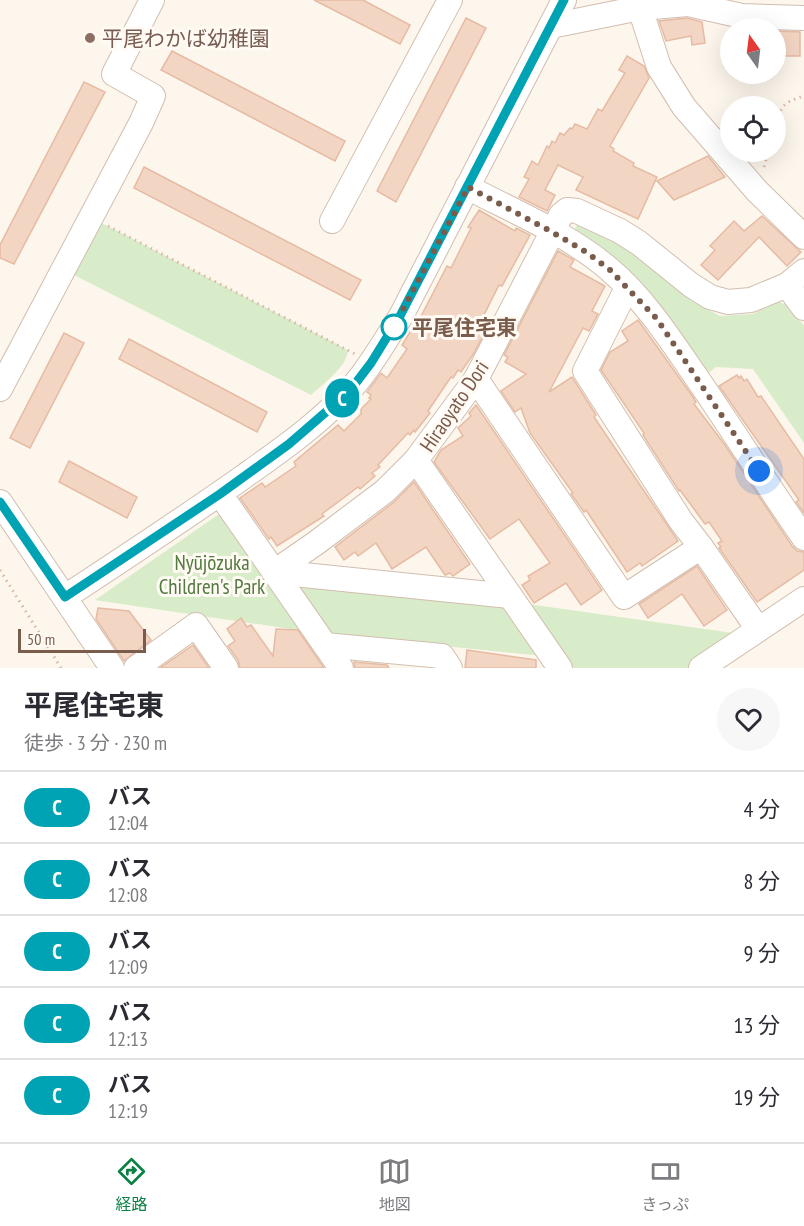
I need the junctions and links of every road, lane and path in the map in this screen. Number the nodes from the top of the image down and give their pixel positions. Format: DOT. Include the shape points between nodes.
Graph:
graph roads {
  1 [pos="152,0"];
  2 [pos="450,0"];
  3 [pos="564,0"];
  4 [pos="688,2"];
  5 [pos="642,4"];
  6 [pos="804,18"];
  7 [pos="551,26"];
  8 [pos="804,96"];
  9 [pos="786,103"];
  10 [pos="468,187"];
  11 [pos="90,217"];
  12 [pos="332,221"];
  13 [pos="552,232"];
  14 [pos="804,237"];
  15 [pos="796,278"];
  16 [pos="627,288"];
  17 [pos="804,308"];
  18 [pos="360,356"];
  19 [pos="476,379"];
  20 [pos="0,389"];
  21 [pos="417,460"];
  22 [pos="220,494"];
  23 [pos="0,502"];
  24 [pos="804,538"];
  25 [pos="701,547"];
  26 [pos="0,570"];
  27 [pos="274,572"];
  28 [pos="510,596"];
  29 [pos="65,597"];
  30 [pos="804,599"];
  31 [pos="758,629"];
  32 [pos="325,645"];
  33 [pos="61,668"];
  34 [pos="112,668"];
  35 [pos="136,668"];
  36 [pos="226,668"];
  37 [pos="341,668"];
  38 [pos="450,668"];
  39 [pos="560,668"];
  40 [pos="701,668"];
  1 -- 11 [label="street" via="114,74 153,96"];
  2 -- 12 [label="street"];
  3 -- 7 [label="street"];
  4 -- 5 [label="street"];
  4 -- 6 [label="street" via="742,16"];
  5 -- 7 [label="street"];
  5 -- 14 [label="street" via="659,66 684,107 757,191"];
  7 -- 10 [label="street"];
  8 -- 9 [label="path"];
  10 -- 13 [label="street"];
  10 -- 22 [label="street" via="400,316 355,384 289,444"];
  11 -- 18 [label="path"];
  11 -- 20 [label="street"];
  13 -- 15 [label="street, Hiraoyato Dori" via="561,215 567,210 577,211 620,231 691,285 728,302 751,300"];
  13 -- 16 [label="street" via="602,264"];
  13 -- 19 [label="street, Hiraoyato Dori"];
  15 -- 17 [label="street"];
  16 -- 24 [label="street" via="657,319"];
  16 -- 25 [label="street" via="585,371"];
  19 -- 21 [label="street, Hiraoyato Dori"];
  19 -- 25 [label="street" via="624,597"];
  21 -- 27 [label="street, Hiraoyato Dori" via="385,491"];
  21 -- 28 [label="street"];
  22 -- 27 [label="street"];
  22 -- 29 [label="street"];
  23 -- 29 [label="street"];
  25 -- 31 [label="street"];
  26 -- 33 [label="path"];
  27 -- 28 [label="street"];
  27 -- 32 [label="street"];
  28 -- 39 [label="street"];
  29 -- 34 [label="street"];
  30 -- 31 [label="street"];
  31 -- 40 [label="street"];
  32 -- 37 [label="street"];
  32 -- 38 [label="street" via="442,656"];
  35 -- 36 [label="street" via="196,625"];
}
